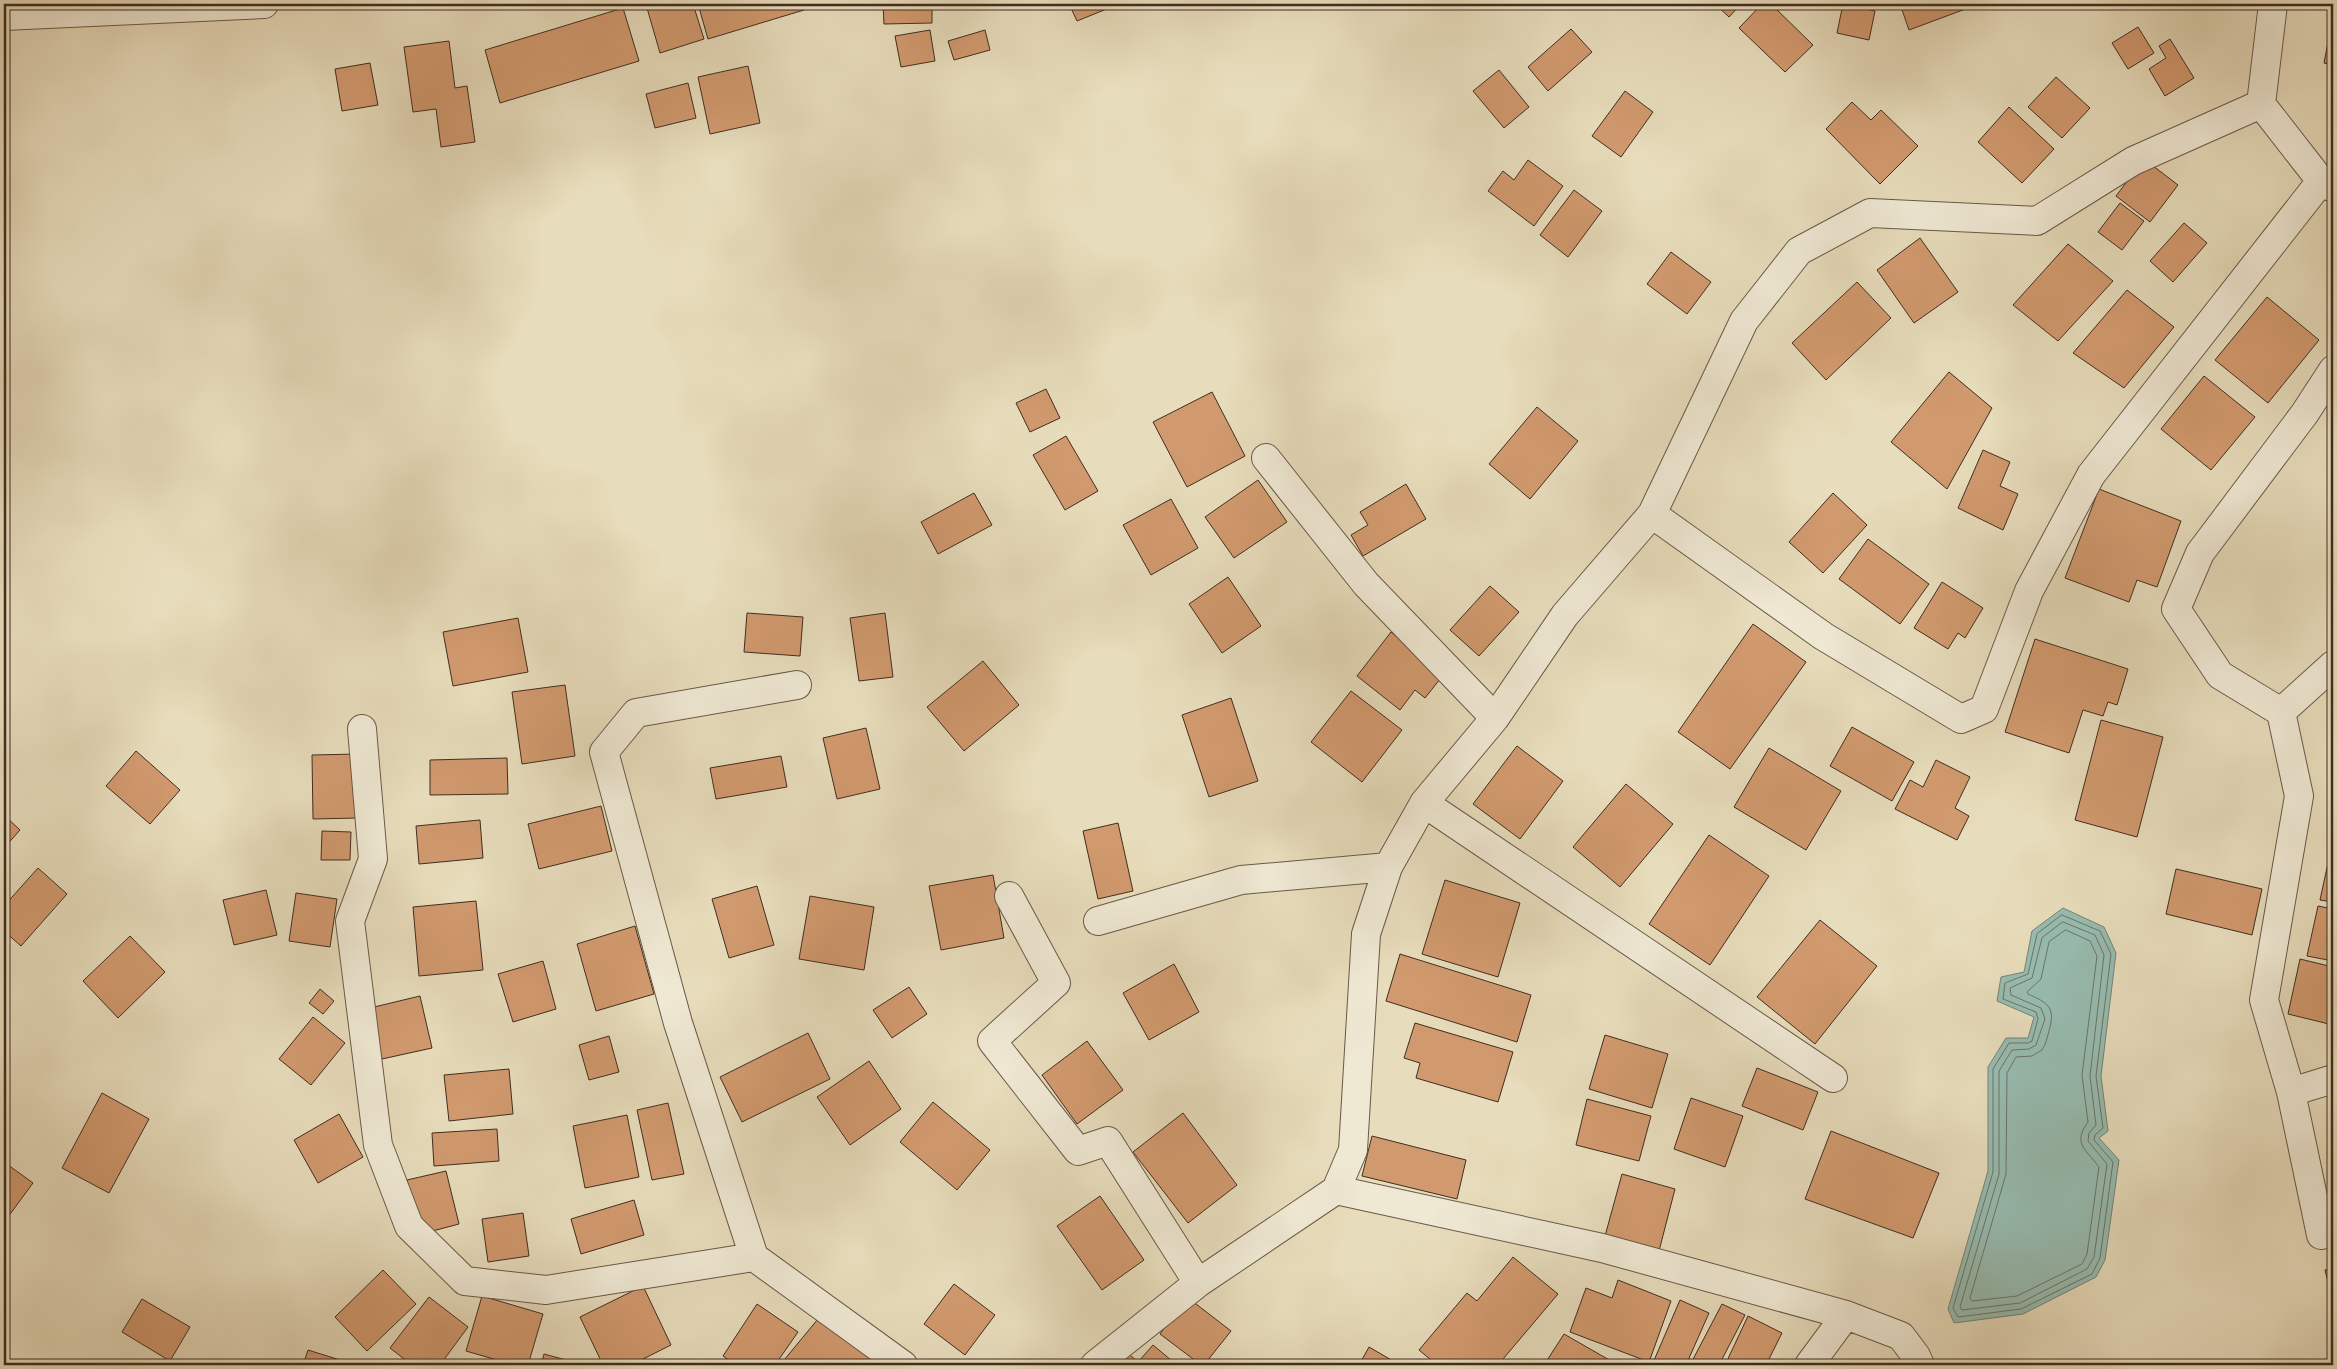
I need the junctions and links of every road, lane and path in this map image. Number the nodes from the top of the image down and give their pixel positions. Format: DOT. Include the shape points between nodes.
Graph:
graph roads {
  1 [pos="264,4"];
  2 [pos="2273,4"];
  3 [pos="4,16"];
  4 [pos="2261,104"];
  5 [pos="2327,184"];
  6 [pos="2333,370"];
  7 [pos="1266,458"];
  8 [pos="1652,514"];
  9 [pos="2333,665"];
  10 [pos="797,685"];
  11 [pos="2281,712"];
  12 [pos="1495,718"];
  13 [pos="362,729"];
  14 [pos="1424,803"];
  15 [pos="1388,867"];
  16 [pos="1009,896"];
  17 [pos="1098,921"];
  18 [pos="1833,1078"];
  19 [pos="2333,1079"];
  20 [pos="2291,1092"];
  21 [pos="1336,1190"];
  22 [pos="2321,1235"];
  23 [pos="754,1257"];
  24 [pos="1198,1283"];
  25 [pos="1846,1315"];
  26 [pos="903,1365"];
  27 [pos="1095,1365"];
  28 [pos="1809,1365"];
  29 [pos="1920,1365"];
  1 -- 3 [label="street"];
  2 -- 4 [label="street"];
  4 -- 5 [label="street"];
  4 -- 8 [label="street" via="2133,161 2037,221 1870,213 1799,251 1744,321"];
  5 -- 8 [label="street" via="2091,475 2029,591 1984,709 1961,719 1823,636"];
  6 -- 11 [label="street" via="2200,554 2176,609 2220,675"];
  7 -- 12 [label="street" via="1366,584"];
  8 -- 12 [label="street" via="1564,615"];
  9 -- 11 [label="street"];
  10 -- 23 [label="street" via="636,713 604,752 678,1023"];
  11 -- 20 [label="street" via="2299,796 2264,1000"];
  12 -- 14 [label="street"];
  13 -- 23 [label="street" via="373,859 350,921 378,1146 408,1226 465,1281 546,1290"];
  14 -- 15 [label="street"];
  14 -- 18 [label="street"];
  15 -- 17 [label="street" via="1241,880"];
  15 -- 21 [label="street" via="1366,934 1353,1150"];
  16 -- 24 [label="street" via="1056,983 992,1041 1078,1151 1108,1140"];
  19 -- 20 [label="street"];
  20 -- 22 [label="street"];
  21 -- 24 [label="street"];
  21 -- 25 [label="street" via="1602,1248"];
  23 -- 26 [label="street"];
  24 -- 27 [label="street"];
  25 -- 28 [label="street"];
  25 -- 29 [label="street" via="1901,1336"];
}
